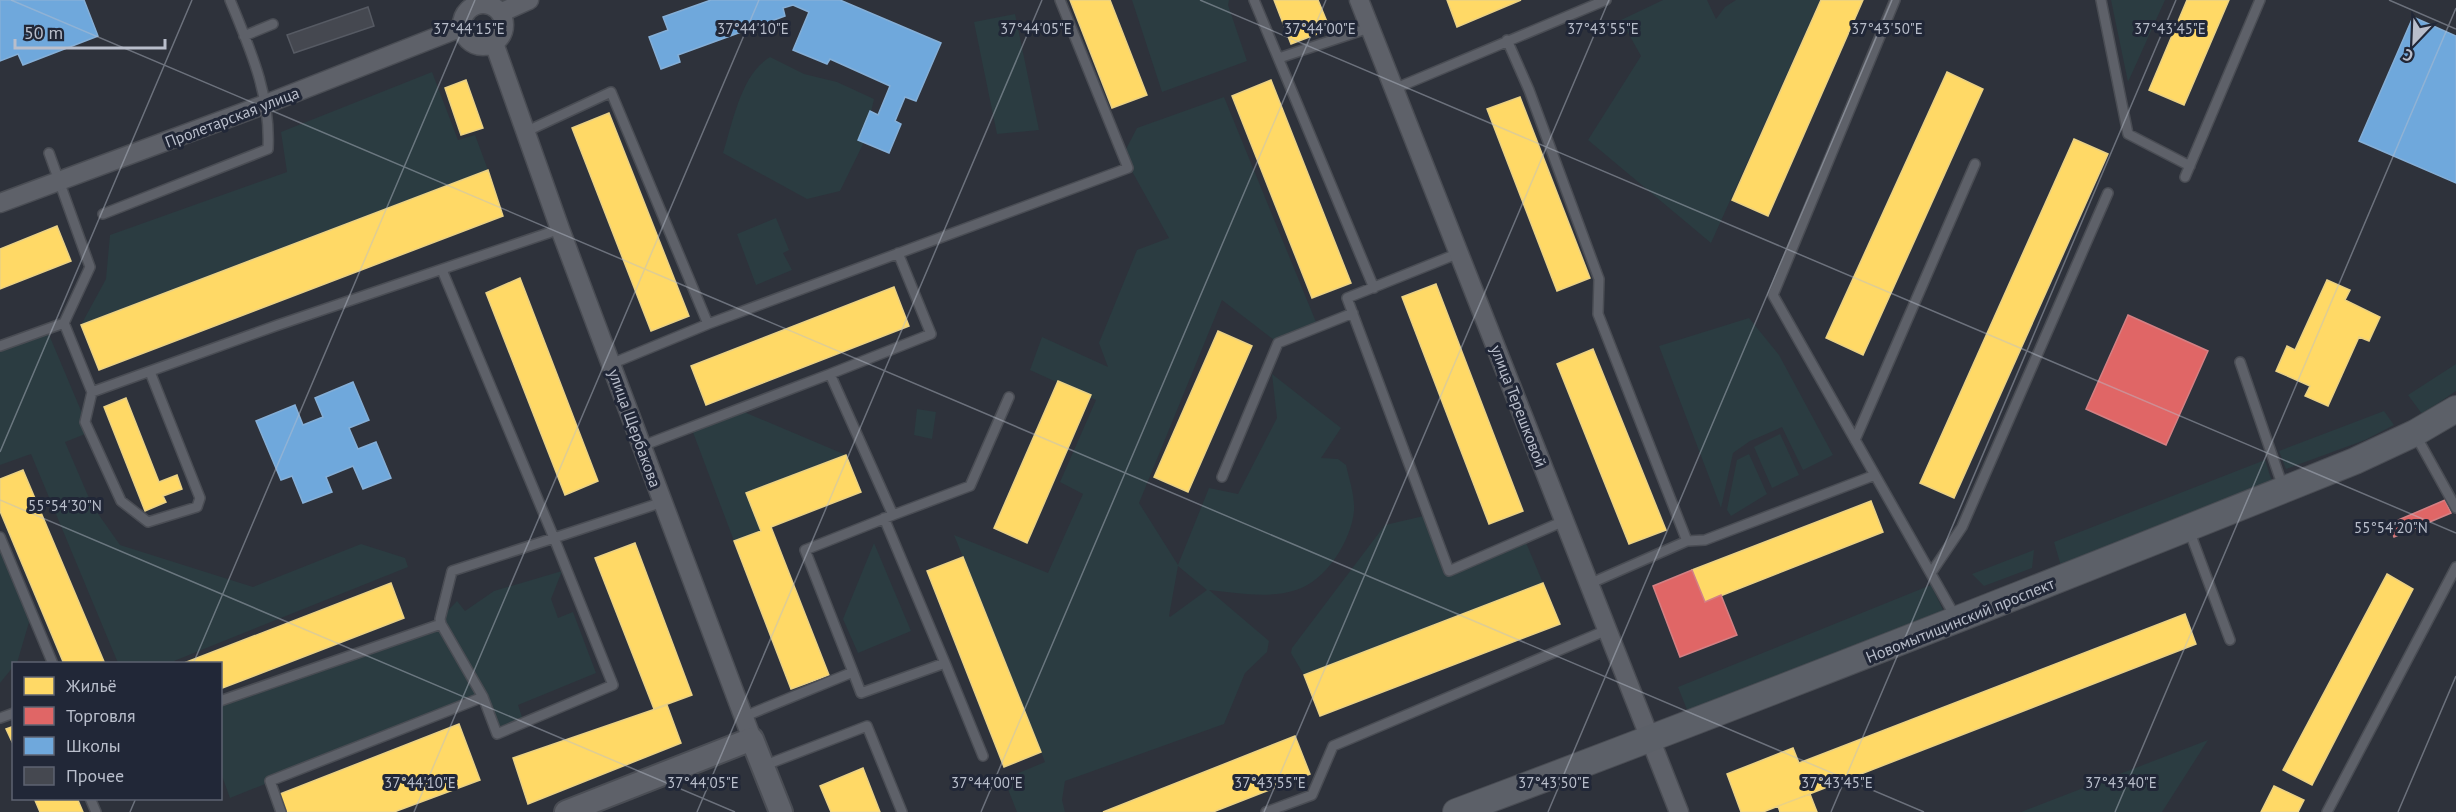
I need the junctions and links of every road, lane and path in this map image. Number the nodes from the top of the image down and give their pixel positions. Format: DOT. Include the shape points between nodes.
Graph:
graph roads {
  1 [pos="230,0"];
  2 [pos="529,0"];
  3 [pos="1060,0"];
  4 [pos="1254,0"];
  5 [pos="1359,0"];
  6 [pos="1606,0"];
  7 [pos="1895,0"];
  8 [pos="2101,0"];
  9 [pos="2260,0"];
  10 [pos="500,13"];
  11 [pos="273,24"];
  12 [pos="462,27"];
  13 [pos="1369,28"];
  14 [pos="244,36"];
  15 [pos="1507,40"];
  16 [pos="494,42"];
  17 [pos="1279,58"];
  18 [pos="1394,89"];
  19 [pos="266,104"];
  20 [pos="525,132"];
  21 [pos="49,153"];
  22 [pos="1975,164"];
  23 [pos="2190,166"];
  24 [pos="2185,177"];
  25 [pos="58,180"];
  26 [pos="2108,193"];
  27 [pos="0,203"];
  28 [pos="103,214"];
  29 [pos="560,229"];
  30 [pos="898,253"];
  31 [pos="1459,253"];
  32 [pos="442,270"];
  33 [pos="1374,288"];
  34 [pos="1353,313"];
  35 [pos="64,323"];
  36 [pos="708,324"];
  37 [pos="0,346"];
  38 [pos="2240,362"];
  39 [pos="612,364"];
  40 [pos="150,372"];
  41 [pos="830,374"];
  42 [pos="92,392"];
  43 [pos="1009,397"];
  44 [pos="2456,409"];
  45 [pos="2415,433"];
  46 [pos="1855,440"];
  47 [pos="642,446"];
  48 [pos="1875,475"];
  49 [pos="1222,477"];
  50 [pos="2283,490"];
  51 [pos="663,502"];
  52 [pos="2456,508"];
  53 [pos="888,516"];
  54 [pos="1564,520"];
  55 [pos="2188,528"];
  56 [pos="0,537"];
  57 [pos="554,538"];
  58 [pos="1687,541"];
  59 [pos="2456,567"];
  60 [pos="1931,573"];
  61 [pos="1589,584"];
  62 [pos="1958,621"];
  63 [pos="441,624"];
  64 [pos="1607,630"];
  65 [pos="2230,640"];
  66 [pos="53,662"];
  67 [pos="945,663"];
  68 [pos="853,672"];
  69 [pos="483,697"];
  70 [pos="222,700"];
  71 [pos="743,717"];
  72 [pos="752,739"];
  73 [pos="1650,740"];
  74 [pos="983,756"];
  75 [pos="762,766"];
  76 [pos="281,812"];
  77 [pos="566,812"];
  78 [pos="781,812"];
  79 [pos="902,812"];
  80 [pos="1266,812"];
  81 [pos="1456,812"];
  82 [pos="1679,812"];
  83 [pos="2327,812"];
  1 -- 14 [label="lane"];
  2 -- 10 [label="street"];
  3 -- 30 [label="lane" via="1128,168"];
  4 -- 17 [label="lane"];
  5 -- 13 [label="street, улица Терешковой"];
  6 -- 15 [label="lane"];
  7 -- 46 [label="lane" via="1773,295"];
  8 -- 23 [label="lane" via="2128,134"];
  9 -- 23 [label="lane"];
  10 -- 12 [label="street" via="492,6 476,5 466,11"];
  10 -- 16 [label="street" via="504,26"];
  11 -- 14 [label="lane"];
  12 -- 16 [label="street" via="474,44"];
  12 -- 19 [label="street, Пролетарская улица"];
  13 -- 17 [label="lane"];
  13 -- 18 [label="street, улица Терешковой"];
  14 -- 19 [label="lane"];
  15 -- 18 [label="lane"];
  15 -- 58 [label="lane" via="1599,279 1598,314"];
  16 -- 20 [label="street, улица Щербакова"];
  17 -- 33 [label="lane"];
  18 -- 31 [label="street, улица Терешковой"];
  19 -- 25 [label="street, Пролетарская улица"];
  19 -- 28 [label="lane" via="268,149"];
  20 -- 29 [label="street, улица Щербакова"];
  20 -- 36 [label="lane" via="611,92"];
  21 -- 25 [label="lane"];
  22 -- 46 [label="lane"];
  23 -- 24 [label="lane"];
  25 -- 27 [label="street, Пролетарская улица"];
  25 -- 35 [label="lane" via="90,267"];
  26 -- 60 [label="lane" via="1962,527"];
  29 -- 32 [label="lane"];
  29 -- 39 [label="street, улица Щербакова"];
  30 -- 36 [label="lane"];
  30 -- 41 [label="lane" via="931,334"];
  31 -- 33 [label="lane"];
  31 -- 54 [label="street, улица Терешковой"];
  32 -- 40 [label="lane" via="278,324"];
  32 -- 57 [label="lane"];
  33 -- 34 [label="lane" via="1347,298"];
  34 -- 49 [label="lane" via="1278,343"];
  34 -- 54 [label="lane" via="1449,571"];
  35 -- 37 [label="lane"];
  35 -- 42 [label="lane"];
  36 -- 39 [label="lane"];
  38 -- 50 [label="lane"];
  39 -- 47 [label="street, улица Щербакова"];
  40 -- 42 [label="lane"];
  40 -- 42 [label="lane" via="200,498 197,507 148,522 121,501 85,422"];
  41 -- 47 [label="lane"];
  41 -- 53 [label="lane"];
  43 -- 53 [label="lane" via="970,486"];
  44 -- 45 [label="main road, Новомытищинский проспект"];
  45 -- 50 [label="main road, Новомытищинский проспект"];
  45 -- 52 [label="lane"];
  46 -- 48 [label="lane"];
  47 -- 51 [label="street, улица Щербакова"];
  48 -- 58 [label="lane" via="1705,540"];
  48 -- 60 [label="lane"];
  50 -- 55 [label="main road, Новомытищинский проспект"];
  51 -- 57 [label="lane"];
  51 -- 71 [label="street, улица Щербакова"];
  53 -- 67 [label="lane"];
  53 -- 68 [label="lane" via="805,550"];
  54 -- 61 [label="street, улица Терешковой"];
  55 -- 62 [label="main road, Новомытищинский проспект"];
  55 -- 65 [label="lane"];
  56 -- 66 [label="lane"];
  57 -- 63 [label="lane" via="452,571"];
  57 -- 69 [label="lane" via="613,685 497,734"];
  58 -- 61 [label="lane"];
  59 -- 83 [label="lane"];
  60 -- 62 [label="lane"];
  61 -- 64 [label="street, улица Терешковой"];
  62 -- 73 [label="main road, Новомытищинский проспект"];
  63 -- 69 [label="lane"];
  63 -- 70 [label="lane"];
  64 -- 73 [label="street, улица Терешковой"];
  64 -- 80 [label="lane" via="1333,746 1312,795"];
  67 -- 68 [label="lane" via="861,693"];
  67 -- 74 [label="lane"];
  68 -- 71 [label="lane"];
  69 -- 76 [label="lane" via="270,781"];
  71 -- 72 [label="street, улица Щербакова"];
  72 -- 75 [label="street, улица Щербакова"];
  72 -- 77 [label="street"];
  73 -- 81 [label="main road, Новомытищинский проспект"];
  73 -- 82 [label="street, улица Терешковой"];
  75 -- 78 [label="street, улица Щербакова"];
  75 -- 79 [label="lane" via="867,726"];
}
